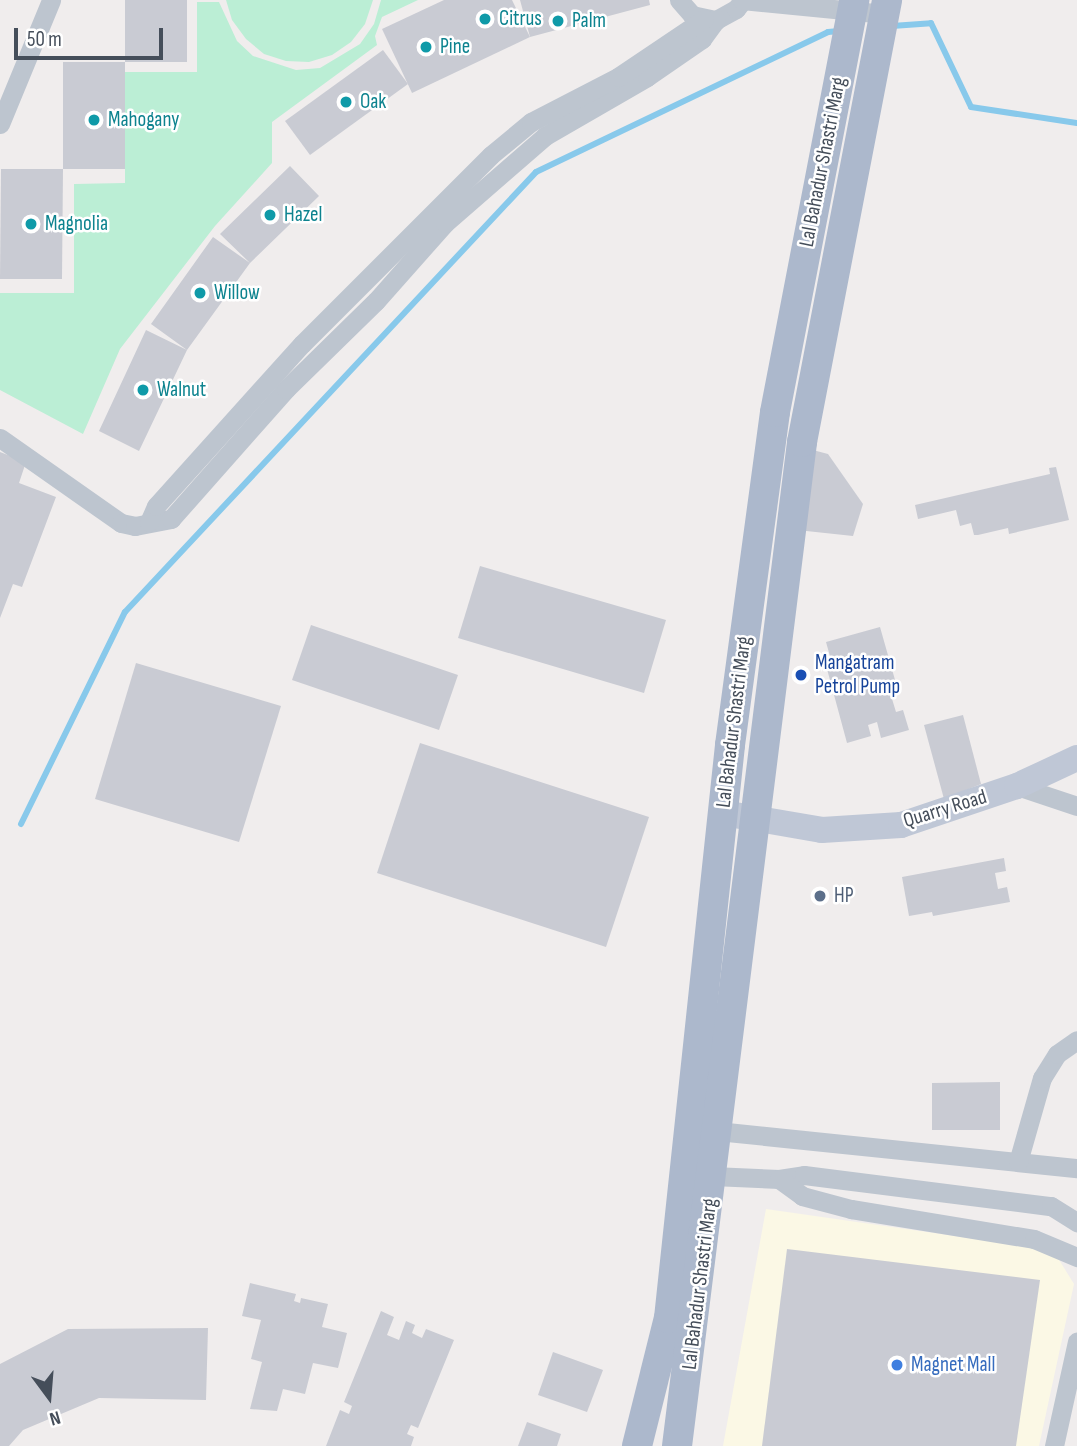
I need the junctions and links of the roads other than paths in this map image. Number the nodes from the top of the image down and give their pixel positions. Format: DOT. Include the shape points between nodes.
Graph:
graph roads {
  1 [pos="51,0"];
  2 [pos="679,0"];
  3 [pos="743,0"];
  4 [pos="851,17"];
  5 [pos="884,17"];
  6 [pos="710,19"];
  7 [pos="0,124"];
  8 [pos="0,438"];
  9 [pos="1077,758"];
  10 [pos="1017,786"];
  11 [pos="1077,806"];
  12 [pos="723,813"];
  13 [pos="755,821"];
  14 [pos="1077,1040"];
  15 [pos="717,1131"];
  16 [pos="1018,1162"];
  17 [pos="1077,1168"];
  18 [pos="712,1176"];
  19 [pos="779,1179"];
  20 [pos="1051,1206"];
  21 [pos="1077,1209"];
  22 [pos="1077,1222"];
  23 [pos="1077,1257"];
  24 [pos="1077,1341"];
  25 [pos="637,1446"];
  26 [pos="677,1446"];
  27 [pos="1054,1446"];
  1 -- 7 [label="street"];
  2 -- 6 [label="street" via="692,15"];
  3 -- 4 [label="street"];
  3 -- 6 [label="street" via="727,16"];
  4 -- 5 [label="street"];
  4 -- 12 [label="main road, Lal Bahadur Shastri Marg" via="775,412"];
  5 -- 13 [label="main road, Lal Bahadur Shastri Marg" via="802,442"];
  6 -- 8 [label="street" via="702,39 545,136 445,223 376,300 292,369 171,519 135,526 106,514"];
  9 -- 10 [label="main road, Quarry Road"];
  10 -- 11 [label="street"];
  10 -- 13 [label="main road, Quarry Road" via="901,825 822,830"];
  12 -- 13 [label="main road, Quarry Road"];
  12 -- 25 [label="main road, Lal Bahadur Shastri Marg" via="669,1318"];
  13 -- 15 [label="main road, Lal Bahadur Shastri Marg"];
  14 -- 16 [label="street" via="1056,1055 1042,1078"];
  15 -- 16 [label="street"];
  15 -- 18 [label="main road, Lal Bahadur Shastri Marg"];
  16 -- 17 [label="street"];
  18 -- 19 [label="street"];
  18 -- 26 [label="main road, Lal Bahadur Shastri Marg"];
  19 -- 20 [label="street" via="804,1175"];
  19 -- 23 [label="street" via="802,1196 851,1209 1034,1239"];
  20 -- 21 [label="street"];
  20 -- 22 [label="street"];
  24 -- 27 [label="street"];
}
